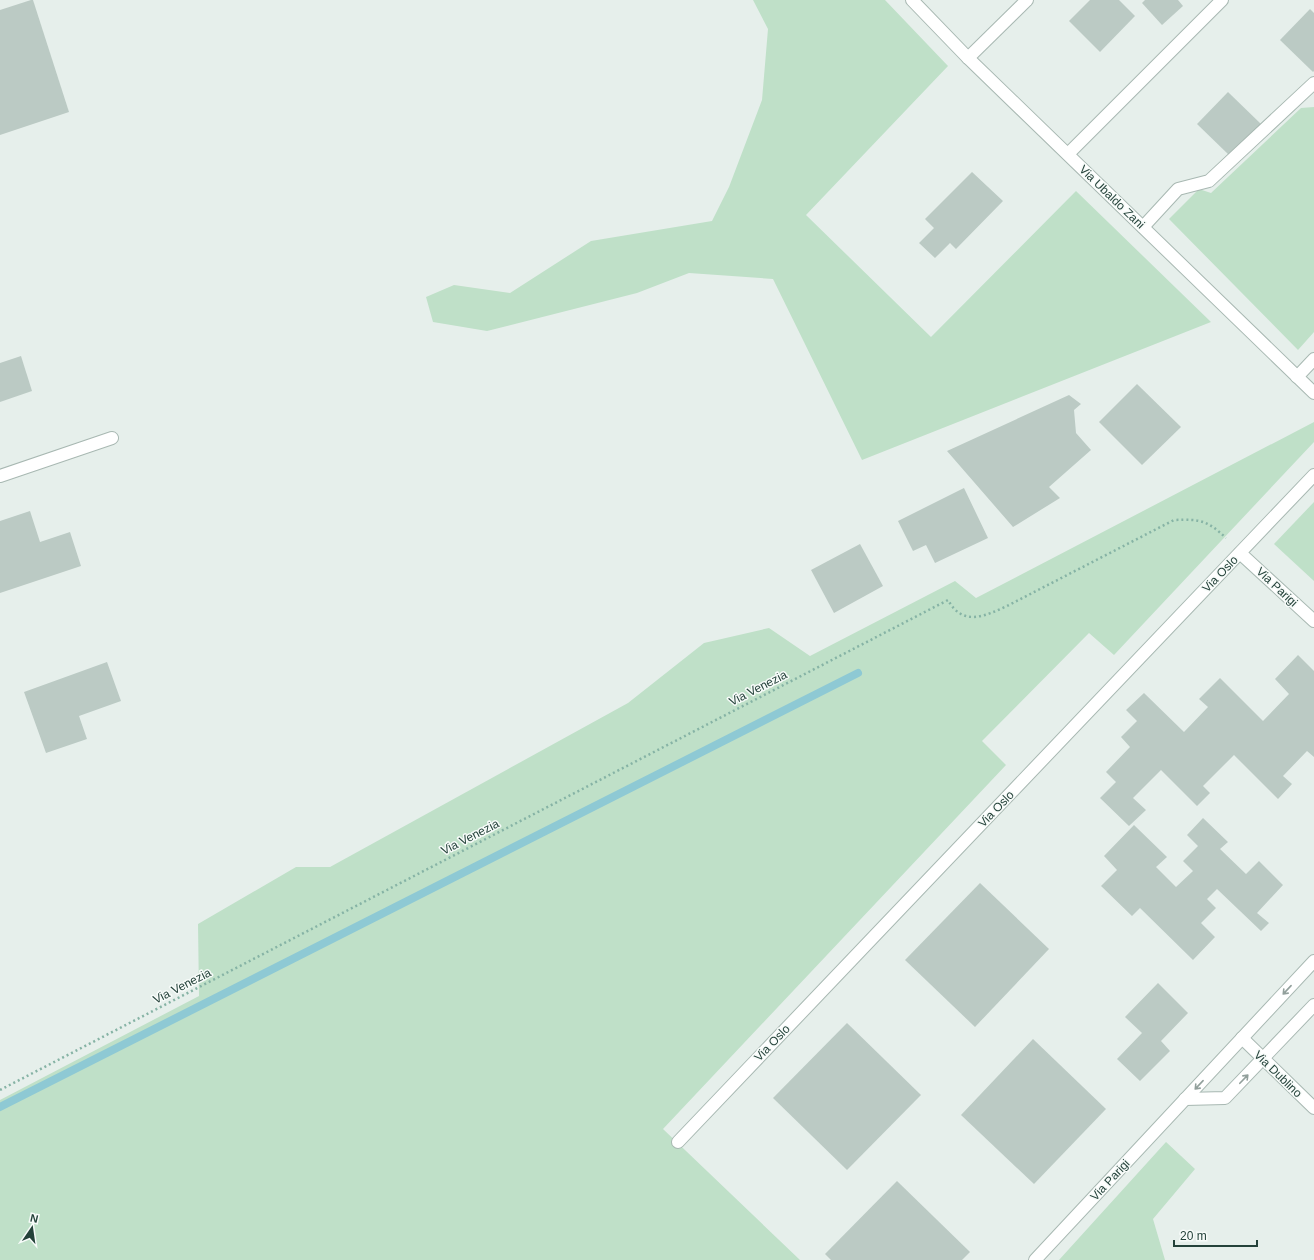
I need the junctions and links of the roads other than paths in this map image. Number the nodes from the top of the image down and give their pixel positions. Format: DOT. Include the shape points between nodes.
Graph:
graph roads {
  1 [pos="912,0"];
  2 [pos="1027,0"];
  3 [pos="1222,0"];
  4 [pos="968,58"];
  5 [pos="1314,83"];
  6 [pos="1068,154"];
  7 [pos="1143,227"];
  8 [pos="1314,359"];
  9 [pos="1298,376"];
  10 [pos="1314,393"];
  11 [pos="112,438"];
  12 [pos="1314,475"];
  13 [pos="0,476"];
  14 [pos="1240,553"];
  15 [pos="1314,621"];
  16 [pos="1314,961"];
  17 [pos="1314,1005"];
  18 [pos="1242,1038"];
  19 [pos="1262,1060"];
  20 [pos="1185,1099"];
  21 [pos="1314,1108"];
  22 [pos="678,1142"];
  23 [pos="1035,1260"];
  1 -- 4 [label="street, Via Ubaldo Zani"];
  2 -- 4 [label="street"];
  3 -- 6 [label="street"];
  4 -- 6 [label="street, Via Ubaldo Zani"];
  5 -- 7 [label="street" via="1209,181 1178,189"];
  6 -- 7 [label="street, Via Ubaldo Zani"];
  7 -- 9 [label="street, Via Ubaldo Zani"];
  8 -- 9 [label="street"];
  9 -- 10 [label="street, Via Ubaldo Zani"];
  11 -- 13 [label="street"];
  12 -- 14 [label="street, Via Oslo"];
  14 -- 15 [label="street, Via Parigi"];
  14 -- 22 [label="street, Via Oslo"];
  16 -- 18 [label="street, Via Parigi, one-way"];
  17 -- 19 [label="street"];
  18 -- 19 [label="street, Via Dublino"];
  18 -- 20 [label="street, Via Parigi, one-way"];
  20 -- 19 [label="street, one-way" via="1225,1098"];
  19 -- 21 [label="street, Via Dublino"];
  20 -- 23 [label="street, Via Parigi"];
}
